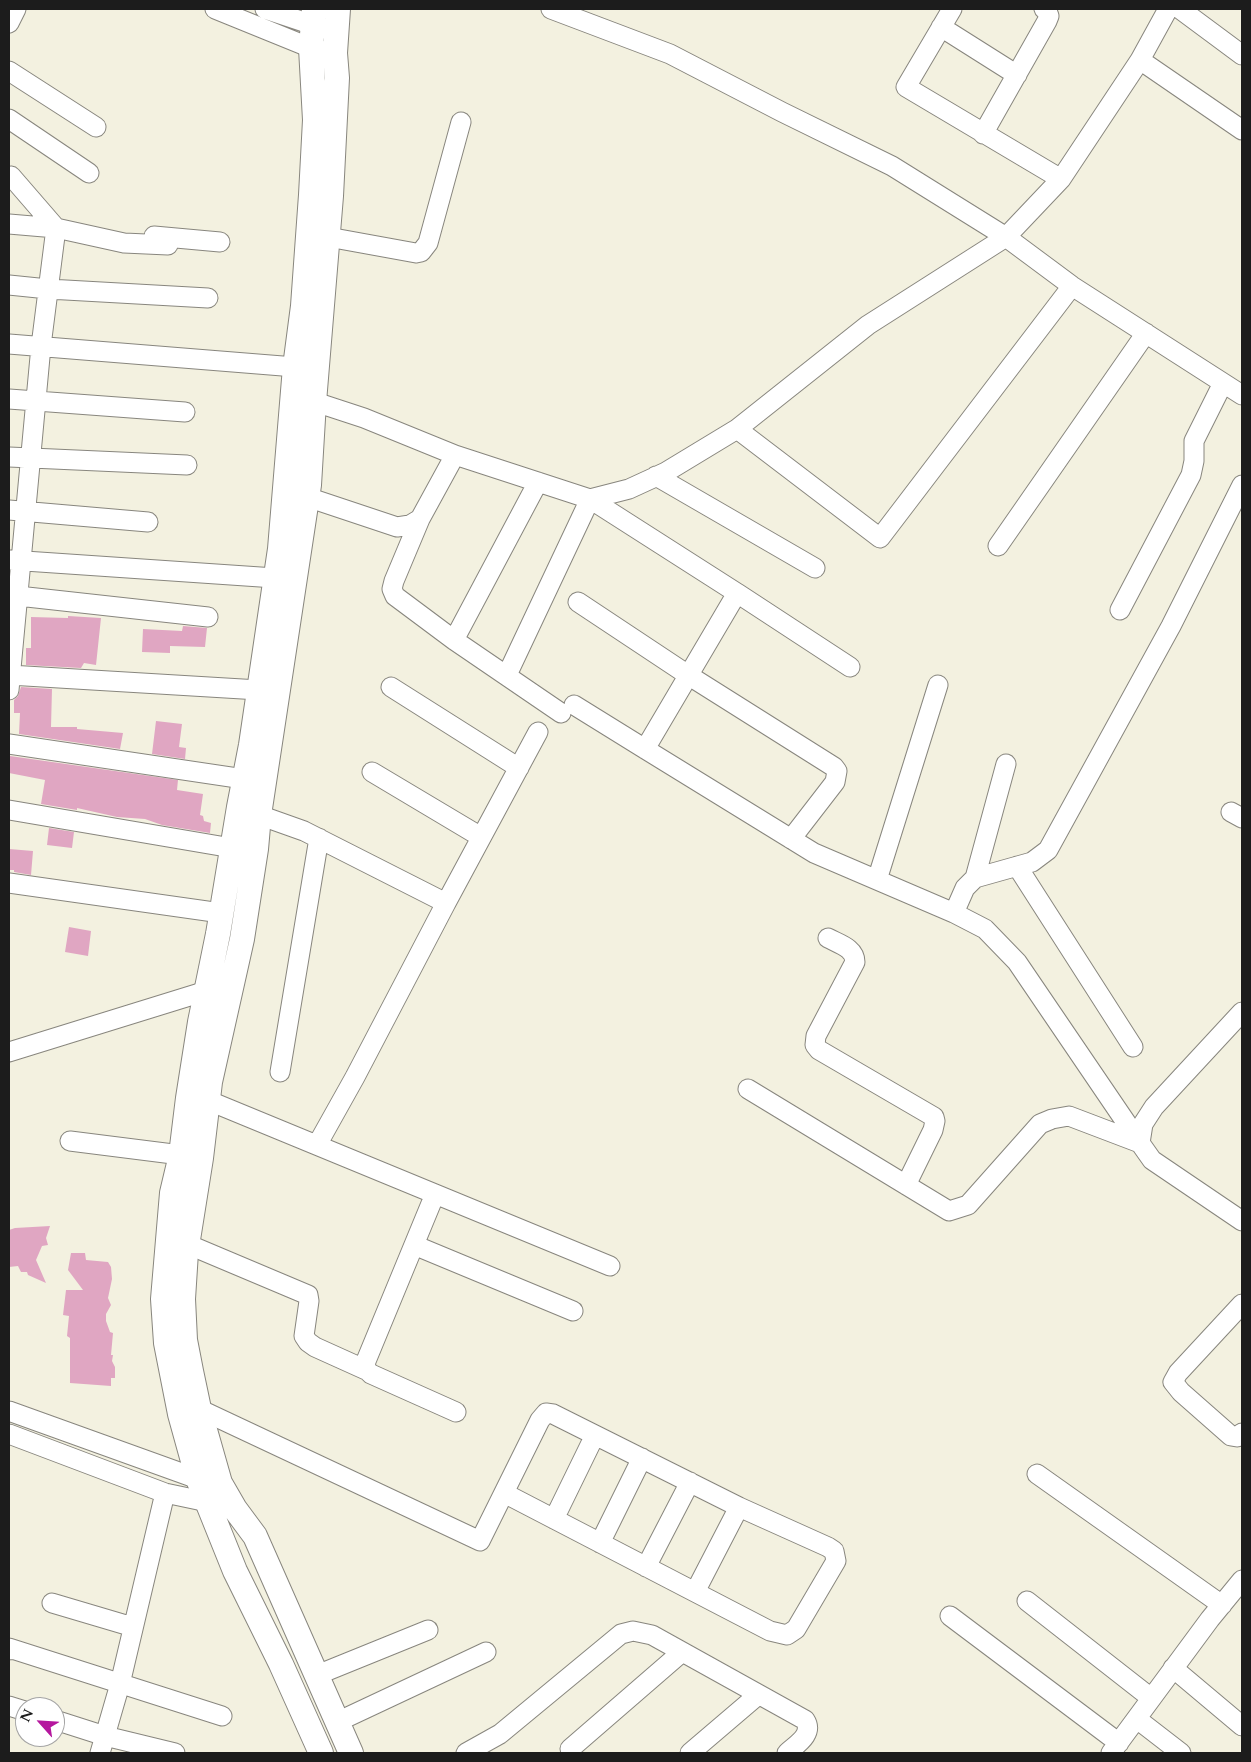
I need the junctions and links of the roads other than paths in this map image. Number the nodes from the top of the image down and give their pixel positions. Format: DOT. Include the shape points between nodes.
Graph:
graph roads {
  1 [pos="215,9"];
  2 [pos="265,9"];
  3 [pos="551,9"];
  4 [pos="952,9"];
  5 [pos="1044,9"];
  6 [pos="1168,9"];
  7 [pos="1180,9"];
  8 [pos="312,27"];
  9 [pos="941,27"];
  10 [pos="336,31"];
  11 [pos="1242,55"];
  12 [pos="1140,60"];
  13 [pos="9,71"];
  14 [pos="1017,75"];
  15 [pos="9,119"];
  16 [pos="461,122"];
  17 [pos="96,127"];
  18 [pos="1242,130"];
  19 [pos="983,134"];
  20 [pos="89,173"];
  21 [pos="11,176"];
  22 [pos="1061,179"];
  23 [pos="9,224"];
  24 [pos="56,228"];
  25 [pos="328,237"];
  26 [pos="1006,237"];
  27 [pos="220,242"];
  28 [pos="168,245"];
  29 [pos="9,285"];
  30 [pos="1072,286"];
  31 [pos="48,289"];
  32 [pos="208,298"];
  33 [pos="1146,333"];
  34 [pos="9,344"];
  35 [pos="41,346"];
  36 [pos="295,367"];
  37 [pos="1223,382"];
  38 [pos="1242,395"];
  39 [pos="303,398"];
  40 [pos="9,399"];
  41 [pos="36,400"];
  42 [pos="184,412"];
  43 [pos="737,429"];
  44 [pos="455,455"];
  45 [pos="9,457"];
  46 [pos="31,458"];
  47 [pos="187,465"];
  48 [pos="656,476"];
  49 [pos="538,482"];
  50 [pos="1242,485"];
  51 [pos="307,497"];
  52 [pos="590,498"];
  53 [pos="18,508"];
  54 [pos="420,519"];
  55 [pos="148,522"];
  56 [pos="998,546"];
  57 [pos="15,560"];
  58 [pos="815,568"];
  59 [pos="275,578"];
  60 [pos="737,593"];
  61 [pos="14,595"];
  62 [pos="578,602"];
  63 [pos="1120,610"];
  64 [pos="208,616"];
  65 [pos="454,640"];
  66 [pos="850,667"];
  67 [pos="507,675"];
  68 [pos="688,676"];
  69 [pos="9,680"];
  70 [pos="938,685"];
  71 [pos="391,688"];
  72 [pos="259,690"];
  73 [pos="538,732"];
  74 [pos="9,744"];
  75 [pos="645,749"];
  76 [pos="1006,764"];
  77 [pos="519,768"];
  78 [pos="372,772"];
  79 [pos="244,779"];
  80 [pos="9,810"];
  81 [pos="259,815"];
  82 [pos="482,837"];
  83 [pos="319,838"];
  84 [pos="791,839"];
  85 [pos="232,848"];
  86 [pos="1017,866"];
  87 [pos="975,878"];
  88 [pos="878,880"];
  89 [pos="9,883"];
  90 [pos="446,903"];
  91 [pos="222,913"];
  92 [pos="954,913"];
  93 [pos="828,938"];
  94 [pos="206,991"];
  95 [pos="1242,1012"];
  96 [pos="1133,1047"];
  97 [pos="9,1052"];
  98 [pos="280,1072"];
  99 [pos="748,1089"];
  100 [pos="207,1100"];
  101 [pos="70,1141"];
  102 [pos="1140,1143"];
  103 [pos="317,1145"];
  104 [pos="181,1155"];
  105 [pos="906,1185"];
  106 [pos="435,1194"];
  107 [pos="1242,1221"];
  108 [pos="187,1244"];
  109 [pos="414,1245"];
  110 [pos="610,1266"];
  111 [pos="1242,1304"];
  112 [pos="573,1311"];
  113 [pos="366,1370"];
  114 [pos="199,1409"];
  115 [pos="9,1411"];
  116 [pos="456,1412"];
  117 [pos="1242,1433"];
  118 [pos="9,1434"];
  119 [pos="595,1435"];
  120 [pos="642,1458"];
  121 [pos="1037,1474"];
  122 [pos="690,1482"];
  123 [pos="208,1488"];
  124 [pos="165,1493"];
  125 [pos="504,1493"];
  126 [pos="739,1507"];
  127 [pos="554,1519"];
  128 [pos="600,1542"];
  129 [pos="646,1567"];
  130 [pos="1242,1580"];
  131 [pos="695,1592"];
  132 [pos="1027,1601"];
  133 [pos="52,1603"];
  134 [pos="1222,1605"];
  135 [pos="950,1616"];
  136 [pos="133,1627"];
  137 [pos="428,1630"];
  138 [pos="15,1651"];
  139 [pos="486,1652"];
  140 [pos="682,1652"];
  141 [pos="1173,1668"];
  142 [pos="317,1675"];
  143 [pos="120,1684"];
  144 [pos="758,1695"];
  145 [pos="1151,1698"];
  146 [pos="222,1716"];
  147 [pos="1137,1719"];
  148 [pos="337,1722"];
  149 [pos="65,1725"];
  150 [pos="1242,1726"];
  151 [pos="103,1744"];
  152 [pos="1115,1748"];
  153 [pos="570,1749"];
  154 [pos="176,1753"];
  155 [pos="320,1753"];
  156 [pos="351,1753"];
  157 [pos="466,1753"];
  158 [pos="690,1753"];
  159 [pos="787,1753"];
  160 [pos="1181,1753"];
  1 -- 8 [label="street"];
  2 -- 8 [label="street"];
  3 -- 26 [label="street" via="670,54 892,166"];
  4 -- 9 [label="street"];
  5 -- 14 [label="street" via="1049,16 1047,21"];
  6 -- 12 [label="street"];
  7 -- 11 [label="street"];
  8 -- 10 [label="street"];
  8 -- 36 [label="main road" via="315,120 303,306"];
  9 -- 14 [label="street"];
  9 -- 19 [label="street" via="906,87"];
  10 -- 25 [label="main road"];
  12 -- 18 [label="street"];
  12 -- 22 [label="street"];
  13 -- 17 [label="street"];
  14 -- 19 [label="street"];
  15 -- 20 [label="street"];
  16 -- 25 [label="street" via="428,243 421,252"];
  19 -- 22 [label="street"];
  21 -- 24 [label="street"];
  22 -- 26 [label="street"];
  23 -- 24 [label="street"];
  24 -- 27 [label="street"];
  24 -- 28 [label="street" via="124,243"];
  24 -- 31 [label="street"];
  25 -- 39 [label="main road"];
  26 -- 30 [label="street"];
  26 -- 43 [label="street" via="868,325"];
  29 -- 31 [label="street"];
  30 -- 33 [label="street"];
  30 -- 43 [label="street" via="880,538"];
  31 -- 32 [label="street"];
  31 -- 35 [label="street"];
  33 -- 37 [label="street"];
  33 -- 56 [label="street"];
  34 -- 35 [label="street"];
  35 -- 36 [label="street"];
  35 -- 41 [label="street"];
  36 -- 39 [label="main road"];
  37 -- 38 [label="street"];
  37 -- 63 [label="street" via="1194,441 1191,475"];
  39 -- 44 [label="street" via="364,418"];
  39 -- 51 [label="main road"];
  39 -- 59 [label="main road"];
  40 -- 41 [label="street"];
  41 -- 42 [label="street"];
  41 -- 46 [label="street"];
  43 -- 48 [label="street"];
  44 -- 49 [label="street"];
  44 -- 54 [label="street"];
  45 -- 46 [label="street"];
  46 -- 47 [label="street"];
  46 -- 53 [label="street"];
  48 -- 52 [label="street" via="629,489"];
  48 -- 58 [label="street"];
  49 -- 52 [label="street"];
  49 -- 65 [label="street"];
  50 -- 86 [label="street" via="1170,626 1048,850 1032,862"];
  51 -- 54 [label="street" via="397,527"];
  51 -- 81 [label="main road"];
  52 -- 60 [label="street"];
  52 -- 67 [label="street"];
  53 -- 55 [label="street"];
  53 -- 57 [label="street"];
  54 -- 65 [label="street" via="392,589 394,596"];
  57 -- 59 [label="street"];
  57 -- 61 [label="street"];
  59 -- 72 [label="main road"];
  60 -- 66 [label="street"];
  60 -- 68 [label="street"];
  61 -- 64 [label="street"];
  61 -- 69 [label="street"];
  62 -- 68 [label="street"];
  65 -- 67 [label="street"];
  67 -- 75 [label="street"];
  68 -- 75 [label="street"];
  68 -- 84 [label="street" via="837,771 835,782"];
  69 -- 72 [label="street"];
  70 -- 88 [label="street"];
  71 -- 77 [label="street"];
  72 -- 79 [label="main road"];
  73 -- 77 [label="street"];
  74 -- 79 [label="street"];
  75 -- 84 [label="street"];
  76 -- 87 [label="street"];
  77 -- 82 [label="street"];
  78 -- 82 [label="street"];
  79 -- 85 [label="main road"];
  80 -- 85 [label="street"];
  81 -- 83 [label="street"];
  81 -- 100 [label="main road" via="242,939"];
  82 -- 90 [label="street"];
  83 -- 90 [label="street"];
  83 -- 98 [label="street"];
  84 -- 88 [label="street" via="814,853"];
  85 -- 91 [label="main road"];
  86 -- 87 [label="street"];
  86 -- 96 [label="street"];
  87 -- 92 [label="street" via="965,888"];
  88 -- 92 [label="street"];
  89 -- 91 [label="street"];
  90 -- 103 [label="street"];
  91 -- 94 [label="main road"];
  92 -- 102 [label="street" via="985,929 1017,962"];
  93 -- 105 [label="street" via="852,951 855,962 816,1036 815,1045 934,1117 933,1130"];
  94 -- 97 [label="street"];
  94 -- 104 [label="main road" via="190,1079"];
  95 -- 102 [label="street" via="1154,1107 1143,1124"];
  99 -- 105 [label="street"];
  100 -- 103 [label="street"];
  100 -- 108 [label="main road"];
  101 -- 104 [label="street"];
  102 -- 105 [label="street" via="1069,1116 1052,1119 1040,1124 968,1206 949,1211"];
  102 -- 107 [label="street" via="1152,1160"];
  103 -- 106 [label="street"];
  104 -- 123 [label="main road" via="172,1193 163,1299 166,1343 180,1414"];
  106 -- 109 [label="street"];
  106 -- 110 [label="street"];
  108 -- 113 [label="street" via="308,1295 304,1336 308,1342"];
  108 -- 114 [label="main road" via="182,1299 185,1340"];
  109 -- 112 [label="street"];
  109 -- 113 [label="street" via="366,1361"];
  111 -- 117 [label="street" via="1173,1382 1232,1436"];
  113 -- 116 [label="street"];
  114 -- 123 [label="main road"];
  114 -- 125 [label="street" via="480,1541"];
  115 -- 123 [label="street"];
  118 -- 124 [label="street"];
  119 -- 120 [label="street"];
  119 -- 125 [label="street" via="546,1413"];
  119 -- 127 [label="street"];
  120 -- 122 [label="street"];
  120 -- 128 [label="street"];
  121 -- 134 [label="street"];
  122 -- 126 [label="street"];
  122 -- 129 [label="street"];
  123 -- 124 [label="street"];
  123 -- 142 [label="main road" via="235,1509 255,1536"];
  123 -- 155 [label="main road" via="235,1572"];
  124 -- 136 [label="street"];
  125 -- 127 [label="street"];
  126 -- 131 [label="street"];
  126 -- 131 [label="street" via="828,1547 834,1551 836,1561 796,1629 787,1635 770,1631"];
  127 -- 128 [label="street"];
  128 -- 129 [label="street"];
  129 -- 131 [label="street"];
  130 -- 134 [label="street"];
  132 -- 145 [label="street"];
  133 -- 136 [label="street"];
  134 -- 141 [label="street"];
  135 -- 152 [label="street"];
  136 -- 143 [label="street"];
  137 -- 142 [label="street"];
  138 -- 143 [label="street"];
  139 -- 148 [label="street"];
  140 -- 144 [label="street"];
  140 -- 153 [label="street"];
  140 -- 157 [label="street" via="652,1635 633,1631 621,1634 500,1734"];
  141 -- 145 [label="street"];
  141 -- 150 [label="street"];
  142 -- 148 [label="main road"];
  143 -- 146 [label="street"];
  143 -- 151 [label="street"];
  144 -- 158 [label="street"];
  144 -- 159 [label="street" via="805,1720 808,1725 803,1739"];
  145 -- 147 [label="street"];
  147 -- 152 [label="street"];
  147 -- 160 [label="street"];
  148 -- 156 [label="main road"];
  149 -- 151 [label="street"];
  151 -- 154 [label="street"];
}
